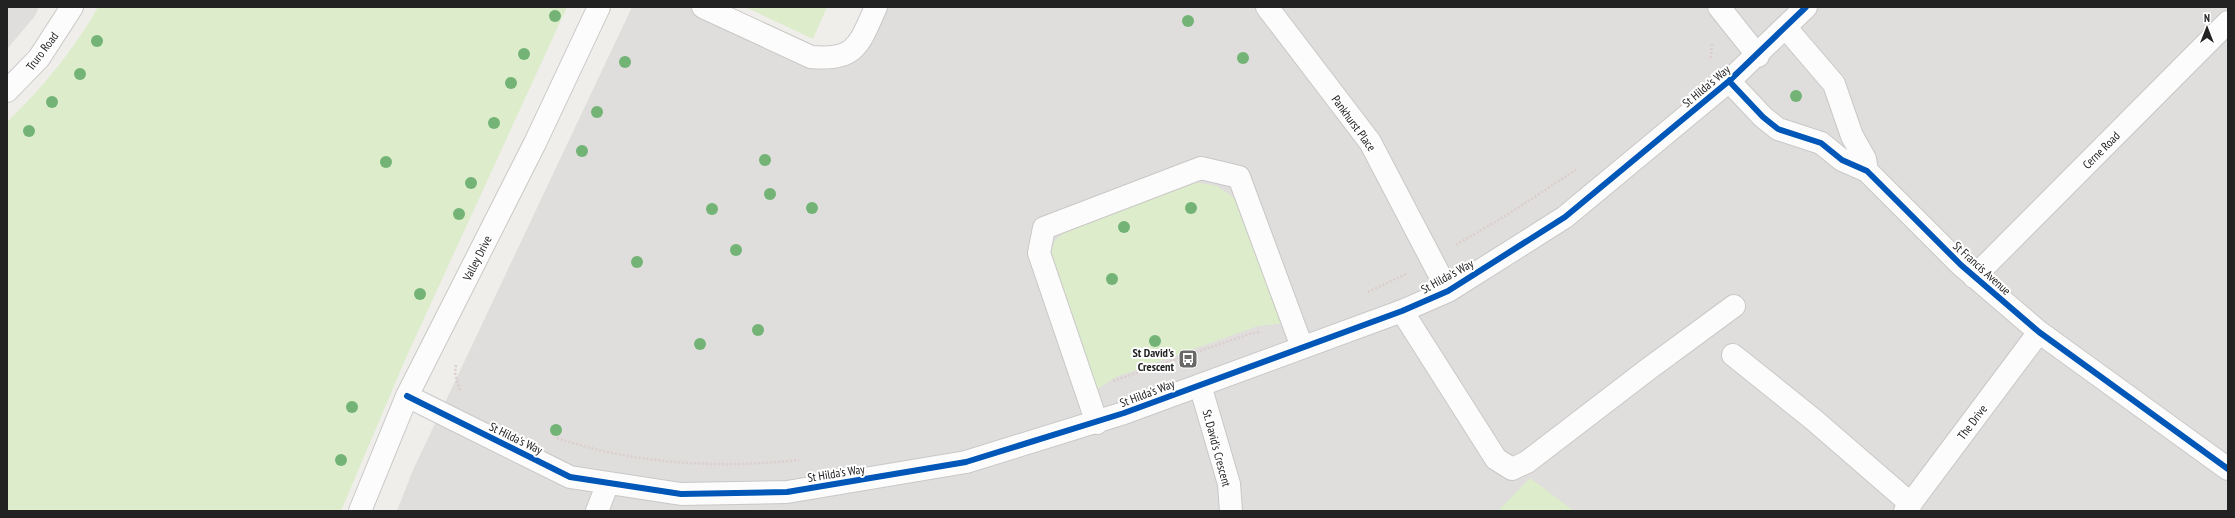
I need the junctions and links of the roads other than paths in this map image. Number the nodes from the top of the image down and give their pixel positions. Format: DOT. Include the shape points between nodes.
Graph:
graph roads {
  1 [pos="72,7"];
  2 [pos="599,7"];
  3 [pos="703,7"];
  4 [pos="876,7"];
  5 [pos="1267,7"];
  6 [pos="1719,7"];
  7 [pos="1806,7"];
  8 [pos="2228,22"];
  9 [pos="1786,28"];
  10 [pos="1758,56"];
  11 [pos="1729,81"];
  12 [pos="7,91"];
  13 [pos="1867,171"];
  14 [pos="1974,277"];
  15 [pos="1448,291"];
  16 [pos="1734,306"];
  17 [pos="1402,311"];
  18 [pos="2039,332"];
  19 [pos="1302,347"];
  20 [pos="1733,355"];
  21 [pos="1200,385"];
  22 [pos="407,396"];
  23 [pos="1097,423"];
  24 [pos="2228,469"];
  25 [pos="608,483"];
  26 [pos="787,502"];
  27 [pos="1908,508"];
  28 [pos="360,511"];
  29 [pos="597,511"];
  30 [pos="1231,511"];
  1 -- 12 [label="street, Truro Road" via="39,58"];
  2 -- 22 [label="street, Valley Drive" via="535,143"];
  3 -- 4 [label="street" via="811,57 829,59 847,54 859,44"];
  5 -- 15 [label="street, Pankhurst Place" via="1370,142"];
  6 -- 10 [label="street"];
  7 -- 9 [label="street, St Hilda's Way"];
  8 -- 14 [label="street, Cerne Road"];
  9 -- 10 [label="street, St Hilda's Way"];
  9 -- 13 [label="street, St Francis Avenue" via="1834,84 1852,136 1865,159"];
  10 -- 11 [label="street, St Hilda's Way"];
  11 -- 13 [label="street, St Francis Avenue" via="1778,129 1821,143 1842,160"];
  11 -- 15 [label="street, St Hilda's Way" via="1565,217"];
  13 -- 14 [label="street, St Francis Avenue"];
  14 -- 18 [label="street, St Francis Avenue"];
  15 -- 17 [label="street, St Hilda's Way"];
  16 -- 17 [label="street" via="1527,462 1512,469 1496,459"];
  17 -- 19 [label="street, St Hilda's Way"];
  18 -- 24 [label="street, St Francis Avenue"];
  18 -- 27 [label="street, The Drive"];
  19 -- 21 [label="street, St Hilda's Way"];
  19 -- 23 [label="street" via="1239,177 1201,168 1044,228 1039,254"];
  20 -- 27 [label="street" via="1814,420"];
  21 -- 23 [label="street, St Hilda's Way"];
  21 -- 30 [label="street, St. David's Crescent" via="1229,484"];
  22 -- 25 [label="street, St Hilda's Way" via="570,477"];
  22 -- 28 [label="street, Valley Drive"];
  23 -- 26 [label="street, St Hilda's Way" via="966,462"];
  25 -- 26 [label="street, St Hilda's Way" via="681,494"];
  25 -- 29 [label="street"];
}
